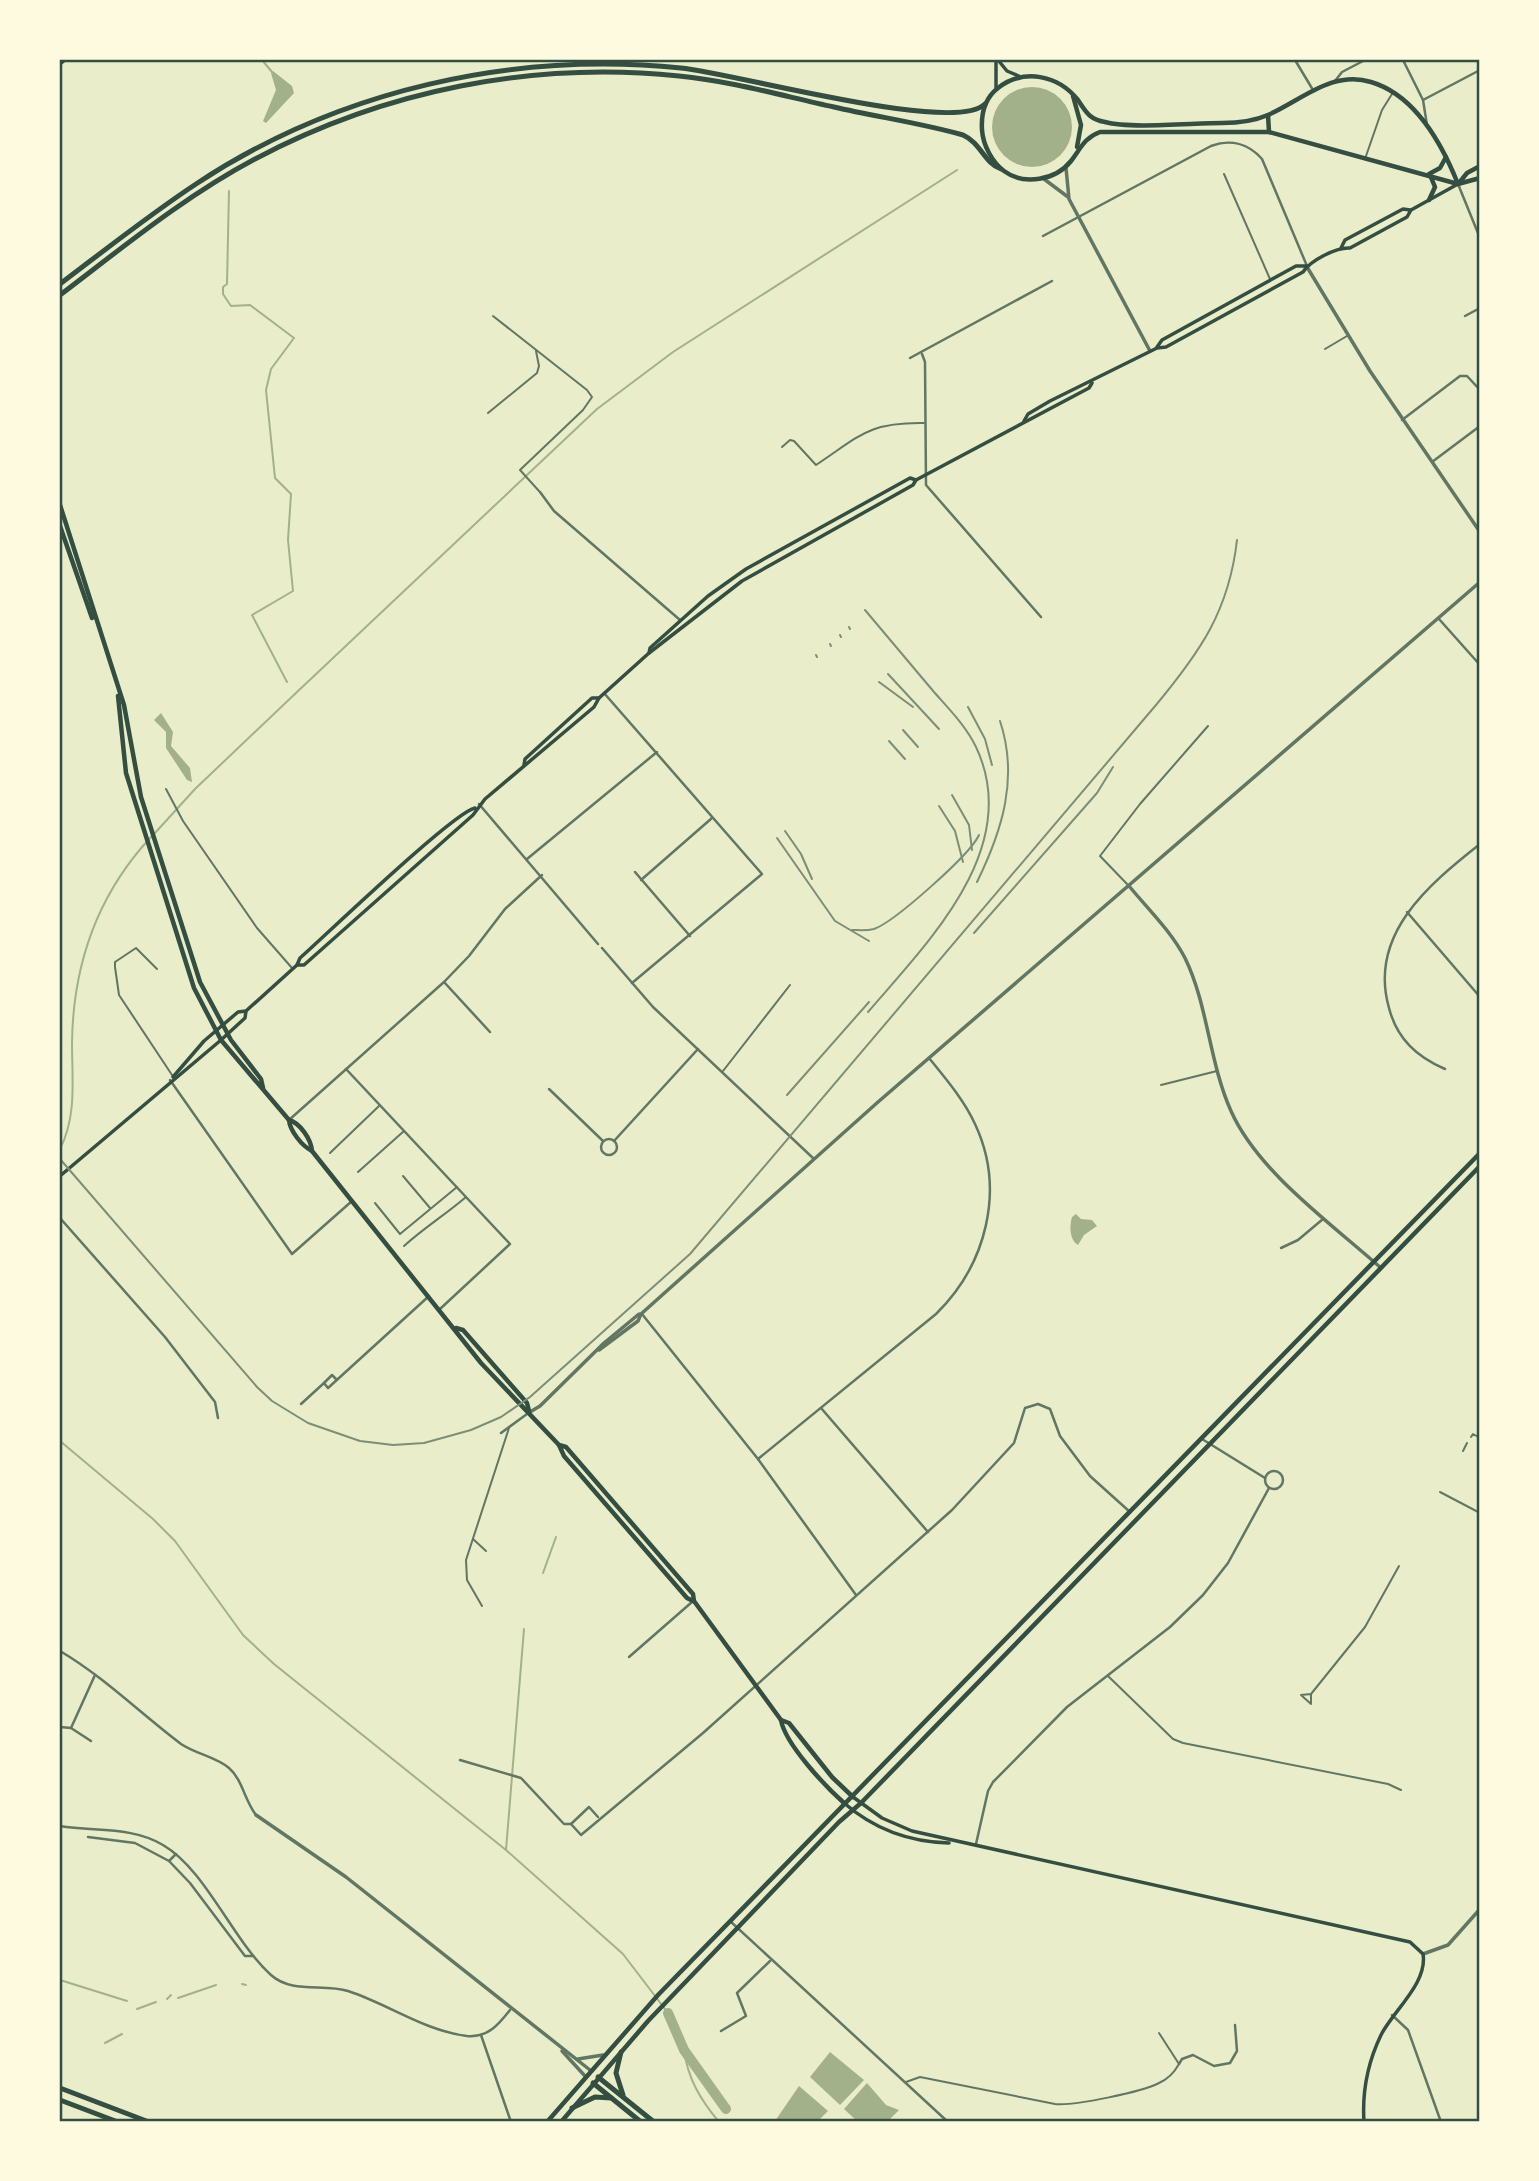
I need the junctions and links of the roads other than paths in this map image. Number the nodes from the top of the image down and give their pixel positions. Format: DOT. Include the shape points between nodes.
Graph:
graph roads {
  1 [pos="65,60"];
  2 [pos="997,60"];
  3 [pos="1296,60"];
  4 [pos="1365,60"];
  5 [pos="1403,60"];
  6 [pos="60,64"];
  7 [pos="1479,70"];
  8 [pos="1021,77"];
  9 [pos="1335,81"];
  10 [pos="996,89"];
  11 [pos="1314,90"];
  12 [pos="1393,93"];
  13 [pos="1073,96"];
  14 [pos="1423,100"];
  15 [pos="985,104"];
  16 [pos="1268,115"];
  17 [pos="1427,127"];
  18 [pos="1269,132"];
  19 [pos="1075,155"];
  20 [pos="1366,157"];
  21 [pos="1446,157"];
  22 [pos="1066,166"];
  23 [pos="1479,166"];
  24 [pos="1001,169"];
  25 [pos="1224,174"];
  26 [pos="1427,174"];
  27 [pos="1042,178"];
  28 [pos="1479,178"];
  29 [pos="1458,184"];
  30 [pos="1069,199"];
  31 [pos="1429,200"];
  32 [pos="1411,210"];
  33 [pos="1079,217"];
  34 [pos="1043,236"];
  35 [pos="1479,238"];
  36 [pos="1341,248"];
  37 [pos="1307,266"];
  38 [pos="1271,280"];
  39 [pos="1052,281"];
  40 [pos="60,284"];
  41 [pos="60,295"];
  42 [pos="1479,308"];
  43 [pos="494,316"];
  44 [pos="1465,316"];
  45 [pos="1348,336"];
  46 [pos="1157,348"];
  47 [pos="1325,349"];
  48 [pos="536,350"];
  49 [pos="1150,351"];
  50 [pos="922,354"];
  51 [pos="910,358"];
  52 [pos="1479,390"];
  53 [pos="488,413"];
  54 [pos="1402,419"];
  55 [pos="925,424"];
  56 [pos="1479,426"];
  57 [pos="782,447"];
  58 [pos="1432,463"];
  59 [pos="924,475"];
  60 [pos="916,480"];
  61 [pos="540,492"];
  62 [pos="60,505"];
  63 [pos="858,506"];
  64 [pos="862,513"];
  65 [pos="60,526"];
  66 [pos="1479,532"];
  67 [pos="807,535"];
  68 [pos="811,541"];
  69 [pos="1479,582"];
  70 [pos="1041,617"];
  71 [pos="1438,619"];
  72 [pos="680,620"];
  73 [pos="685,626"];
  74 [pos="99,632"];
  75 [pos="649,653"];
  76 [pos="1479,666"];
  77 [pos="604,693"];
  78 [pos="118,695"];
  79 [pos="598,698"];
  80 [pos="1208,726"];
  81 [pos="656,752"];
  82 [pos="523,765"];
  83 [pos="166,789"];
  84 [pos="480,804"];
  85 [pos="475,808"];
  86 [pos="712,818"];
  87 [pos="1479,846"];
  88 [pos="527,859"];
  89 [pos="635,872"];
  90 [pos="542,875"];
  91 [pos="641,880"];
  92 [pos="1129,886"];
  93 [pos="1407,912"];
  94 [pos="690,936"];
  95 [pos="598,944"];
  96 [pos="602,948"];
  97 [pos="297,965"];
  98 [pos="157,969"];
  99 [pos="293,969"];
  100 [pos="444,982"];
  101 [pos="632,983"];
  102 [pos="790,985"];
  103 [pos="1479,996"];
  104 [pos="246,1011"];
  105 [pos="225,1029"];
  106 [pos="490,1032"];
  107 [pos="218,1035"];
  108 [pos="698,1049"];
  109 [pos="929,1058"];
  110 [pos="346,1069"];
  111 [pos="1445,1069"];
  112 [pos="723,1071"];
  113 [pos="1217,1071"];
  114 [pos="171,1078"];
  115 [pos="1161,1085"];
  116 [pos="263,1088"];
  117 [pos="549,1089"];
  118 [pos="380,1105"];
  119 [pos="289,1120"];
  120 [pos="404,1130"];
  121 [pos="603,1141"];
  122 [pos="614,1141"];
  123 [pos="330,1153"];
  124 [pos="1479,1153"];
  125 [pos="814,1159"];
  126 [pos="1479,1167"];
  127 [pos="359,1172"];
  128 [pos="60,1177"];
  129 [pos="403,1177"];
  130 [pos="458,1187"];
  131 [pos="467,1197"];
  132 [pos="352,1201"];
  133 [pos="374,1203"];
  134 [pos="431,1209"];
  135 [pos="60,1218"];
  136 [pos="1323,1219"];
  137 [pos="404,1246"];
  138 [pos="1281,1248"];
  139 [pos="1374,1262"];
  140 [pos="1381,1268"];
  141 [pos="429,1296"];
  142 [pos="440,1309"];
  143 [pos="641,1314"];
  144 [pos="337,1380"];
  145 [pos="324,1383"];
  146 [pos="301,1404"];
  147 [pos="821,1408"];
  148 [pos="530,1412"];
  149 [pos="218,1418"];
  150 [pos="509,1427"];
  151 [pos="501,1433"];
  152 [pos="1471,1437"];
  153 [pos="1479,1438"];
  154 [pos="1202,1439"];
  155 [pos="1467,1443"];
  156 [pos="1209,1445"];
  157 [pos="1463,1451"];
  158 [pos="758,1459"];
  159 [pos="1265,1478"];
  160 [pos="1269,1488"];
  161 [pos="1440,1492"];
  162 [pos="1130,1512"];
  163 [pos="1479,1513"];
  164 [pos="928,1532"];
  165 [pos="472,1539"];
  166 [pos="486,1551"];
  167 [pos="1399,1566"];
  168 [pos="856,1595"];
  169 [pos="694,1601"];
  170 [pos="482,1606"];
  171 [pos="60,1651"];
  172 [pos="629,1657"];
  173 [pos="95,1675"];
  174 [pos="1107,1675"];
  175 [pos="755,1685"];
  176 [pos="1311,1694"];
  177 [pos="781,1720"];
  178 [pos="60,1727"];
  179 [pos="71,1728"];
  180 [pos="91,1741"];
  181 [pos="460,1760"];
  182 [pos="1401,1790"];
  183 [pos="853,1797"];
  184 [pos="845,1803"];
  185 [pos="861,1803"];
  186 [pos="853,1811"];
  187 [pos="256,1815"];
  188 [pos="599,1818"];
  189 [pos="570,1824"];
  190 [pos="60,1826"];
  191 [pos="88,1837"];
  192 [pos="958,1843"];
  193 [pos="975,1846"];
  194 [pos="176,1854"];
  195 [pos="169,1861"];
  196 [pos="1479,1909"];
  197 [pos="730,1921"];
  198 [pos="737,1929"];
  199 [pos="1423,1954"];
  200 [pos="254,1956"];
  201 [pos="770,1961"];
  202 [pos="510,2010"];
  203 [pos="1392,2015"];
  204 [pos="1235,2025"];
  205 [pos="721,2031"];
  206 [pos="1159,2033"];
  207 [pos="481,2035"];
  208 [pos="561,2050"];
  209 [pos="621,2052"];
  210 [pos="603,2055"];
  211 [pos="577,2060"];
  212 [pos="1179,2064"];
  213 [pos="590,2070"];
  214 [pos="585,2076"];
  215 [pos="598,2077"];
  216 [pos="593,2082"];
  217 [pos="905,2083"];
  218 [pos="60,2088"];
  219 [pos="625,2098"];
  220 [pos="614,2099"];
  221 [pos="60,2100"];
  222 [pos="572,2108"];
  223 [pos="118,2122"];
  224 [pos="149,2122"];
  225 [pos="511,2122"];
  226 [pos="547,2122"];
  227 [pos="561,2122"];
  228 [pos="642,2122"];
  229 [pos="653,2122"];
  230 [pos="948,2122"];
  231 [pos="1364,2122"];
  232 [pos="1441,2122"];
  1 -- 6 [label="main road"];
  2 -- 8 [label="main road"];
  2 -- 10 [label="main road"];
  3 -- 11 [label="street"];
  4 -- 9 [label="street"];
  5 -- 14 [label="street"];
  7 -- 14 [label="street"];
  8 -- 10 [label="main road"];
  8 -- 13 [label="main road" via="1051,79"];
  9 -- 11 [label="main road"];
  9 -- 12 [label="main road" via="1364,80"];
  10 -- 15 [label="main road"];
  11 -- 16 [label="main road"];
  12 -- 17 [label="main road"];
  12 -- 20 [label="street" via="1382,110"];
  13 -- 16 [label="main road" via="1088,115 1112,124 1224,123"];
  13 -- 19 [label="main road" via="1082,125"];
  14 -- 17 [label="street"];
  15 -- 24 [label="main road" via="982,137"];
  15 -- 40 [label="highway" via="964,114 918,112 716,73 625,64 473,75 388,94 297,128 197,183"];
  16 -- 18 [label="main road"];
  17 -- 21 [label="main road"];
  18 -- 19 [label="main road" via="1109,131 1086,138"];
  18 -- 20 [label="main road"];
  19 -- 22 [label="main road"];
  20 -- 26 [label="main road"];
  21 -- 26 [label="main road" via="1440,168"];
  21 -- 29 [label="main road"];
  22 -- 27 [label="main road"];
  22 -- 30 [label="street"];
  23 -- 29 [label="main road"];
  24 -- 27 [label="main road" via="1021,178"];
  24 -- 41 [label="highway" via="963,135 715,81 625,72 525,76 391,102 300,137 202,191"];
  25 -- 38 [label="street"];
  26 -- 29 [label="main road"];
  26 -- 31 [label="main road" via="1435,187"];
  27 -- 30 [label="street"];
  28 -- 29 [label="main road"];
  29 -- 31 [label="main road"];
  29 -- 35 [label="street"];
  30 -- 33 [label="street"];
  31 -- 32 [label="main road"];
  32 -- 36 [label="main road" via="1407,217 1361,242"];
  32 -- 36 [label="main road" via="1403,209 1345,240"];
  33 -- 34 [label="street"];
  33 -- 37 [label="street" via="1217,144 1234,142 1259,155"];
  33 -- 49 [label="street"];
  36 -- 37 [label="main road"];
  37 -- 38 [label="main road"];
  37 -- 45 [label="street"];
  37 -- 46 [label="main road" via="1300,274"];
  38 -- 46 [label="main road" via="1162,340"];
  39 -- 50 [label="street"];
  42 -- 44 [label="street"];
  43 -- 48 [label="street"];
  45 -- 47 [label="street"];
  45 -- 54 [label="street"];
  46 -- 49 [label="main road"];
  48 -- 53 [label="street" via="537,373"];
  48 -- 61 [label="street" via="587,390 591,401 521,471"];
  49 -- 59 [label="main road" via="1092,383 1086,382"];
  50 -- 51 [label="street"];
  50 -- 55 [label="street"];
  52 -- 54 [label="street" via="1467,376 1460,376"];
  54 -- 58 [label="street"];
  55 -- 57 [label="street" via="898,423 866,431 816,465 794,441"];
  55 -- 59 [label="street"];
  56 -- 58 [label="street"];
  58 -- 66 [label="street"];
  59 -- 60 [label="main road"];
  59 -- 70 [label="street" via="929,490"];
  60 -- 63 [label="main road" via="910,478"];
  60 -- 64 [label="main road"];
  61 -- 72 [label="street" via="554,511"];
  62 -- 74 [label="main road"];
  63 -- 64 [label="main road"];
  63 -- 67 [label="main road"];
  64 -- 68 [label="main road"];
  65 -- 74 [label="main road"];
  67 -- 68 [label="main road"];
  67 -- 72 [label="main road" via="746,569"];
  68 -- 73 [label="main road" via="742,581"];
  69 -- 71 [label="street"];
  71 -- 76 [label="street"];
  71 -- 92 [label="street"];
  72 -- 73 [label="main road"];
  72 -- 75 [label="main road"];
  73 -- 75 [label="main road"];
  74 -- 78 [label="main road"];
  75 -- 77 [label="main road"];
  77 -- 79 [label="main road"];
  77 -- 81 [label="street"];
  78 -- 105 [label="main road" via="154,842 200,982"];
  78 -- 107 [label="main road" via="126,773 143,833 194,988"];
  79 -- 82 [label="main road" via="594,707 530,764"];
  79 -- 82 [label="main road" via="583,706"];
  80 -- 92 [label="street" via="1100,856"];
  81 -- 86 [label="street"];
  81 -- 88 [label="street"];
  82 -- 84 [label="main road"];
  83 -- 99 [label="street" via="257,928"];
  84 -- 85 [label="main road"];
  84 -- 88 [label="street"];
  85 -- 97 [label="main road" via="436,837"];
  85 -- 97 [label="main road" via="473,815 324,947"];
  86 -- 91 [label="street"];
  86 -- 94 [label="street" via="762,874"];
  87 -- 93 [label="street"];
  88 -- 90 [label="street"];
  89 -- 91 [label="street"];
  90 -- 95 [label="street"];
  90 -- 100 [label="street" via="505,909"];
  91 -- 94 [label="street"];
  92 -- 109 [label="street"];
  92 -- 113 [label="street" via="1185,958"];
  93 -- 103 [label="street"];
  93 -- 111 [label="street" via="1386,953 1386,1000 1406,1044"];
  94 -- 101 [label="street"];
  96 -- 101 [label="street"];
  97 -- 99 [label="main road"];
  98 -- 114 [label="street" via="136,948 115,962 119,995"];
  99 -- 104 [label="main road"];
  100 -- 106 [label="street"];
  100 -- 110 [label="street"];
  101 -- 108 [label="street"];
  102 -- 112 [label="street"];
  104 -- 105 [label="main road" via="238,1012"];
  104 -- 105 [label="main road" via="245,1018"];
  105 -- 107 [label="main road"];
  105 -- 107 [label="main road"];
  105 -- 116 [label="main road"];
  107 -- 114 [label="main road"];
  107 -- 114 [label="main road" via="185,1059"];
  107 -- 116 [label="main road" via="255,1084"];
  108 -- 112 [label="street"];
  108 -- 122 [label="street"];
  109 -- 125 [label="street"];
  109 -- 147 [label="street" via="961,1099 982,1143 990,1198 980,1250 964,1282 942,1308"];
  110 -- 118 [label="street"];
  110 -- 119 [label="street"];
  112 -- 125 [label="street"];
  113 -- 115 [label="street"];
  113 -- 136 [label="street" via="1231,1111 1250,1143"];
  114 -- 128 [label="main road"];
  114 -- 132 [label="street" via="292,1254"];
  116 -- 119 [label="main road"];
  117 -- 121 [label="street"];
  118 -- 120 [label="street"];
  118 -- 123 [label="street"];
  119 -- 132 [label="main road" via="312,1143 312,1150"];
  120 -- 127 [label="street"];
  120 -- 130 [label="street"];
  121 -- 122 [label="street"];
  121 -- 122 [label="street" via="601,1149 611,1155 617,1149"];
  124 -- 139 [label="main road"];
  125 -- 143 [label="street"];
  126 -- 140 [label="main road"];
  129 -- 134 [label="street"];
  130 -- 131 [label="street"];
  130 -- 134 [label="street"];
  131 -- 137 [label="street"];
  131 -- 142 [label="street" via="510,1244"];
  132 -- 141 [label="main road"];
  133 -- 134 [label="street" via="400,1234"];
  135 -- 149 [label="street" via="165,1337 215,1402"];
  136 -- 138 [label="street"];
  136 -- 139 [label="street"];
  139 -- 140 [label="street"];
  139 -- 154 [label="main road"];
  140 -- 156 [label="main road"];
  141 -- 142 [label="main road"];
  141 -- 144 [label="street"];
  142 -- 148 [label="main road" via="481,1363"];
  143 -- 148 [label="street"];
  143 -- 158 [label="street"];
  144 -- 145 [label="street" via="332,1375"];
  144 -- 145 [label="street" via="328,1388"];
  145 -- 146 [label="street"];
  147 -- 158 [label="street"];
  147 -- 164 [label="street"];
  148 -- 150 [label="street"];
  148 -- 169 [label="main road"];
  150 -- 151 [label="street"];
  150 -- 165 [label="street"];
  152 -- 153 [label="street"];
  154 -- 156 [label="street"];
  154 -- 162 [label="main road"];
  155 -- 157 [label="street"];
  156 -- 159 [label="street"];
  156 -- 185 [label="main road"];
  158 -- 168 [label="street"];
  159 -- 160 [label="street"];
  159 -- 160 [label="street" via="1271,1472 1282,1476 1279,1488"];
  160 -- 174 [label="street" via="1228,1563 1203,1595"];
  161 -- 163 [label="street"];
  162 -- 164 [label="street" via="1090,1476 1060,1436 1051,1409 1038,1404 1025,1408 1019,1432 1007,1452"];
  162 -- 183 [label="main road"];
  164 -- 168 [label="street"];
  165 -- 166 [label="street"];
  165 -- 170 [label="street" via="467,1580"];
  167 -- 176 [label="street" via="1364,1628"];
  168 -- 175 [label="street"];
  169 -- 172 [label="street"];
  169 -- 175 [label="main road"];
  171 -- 173 [label="street"];
  173 -- 179 [label="street"];
  173 -- 187 [label="street" via="183,1745 230,1768"];
  174 -- 182 [label="street" via="1183,1744"];
  174 -- 193 [label="street" via="1055,1718 993,1782"];
  175 -- 177 [label="main road"];
  175 -- 188 [label="street" via="607,1816"];
  177 -- 183 [label="main road" via="789,1723"];
  177 -- 184 [label="main road" via="807,1763"];
  178 -- 179 [label="street"];
  179 -- 180 [label="street"];
  181 -- 189 [label="street" via="525,1781 564,1824"];
  183 -- 184 [label="main road"];
  183 -- 185 [label="main road"];
  184 -- 186 [label="main road"];
  184 -- 197 [label="main road"];
  185 -- 186 [label="main road"];
  185 -- 192 [label="main road" via="897,1826"];
  186 -- 192 [label="main road" via="904,1837"];
  186 -- 198 [label="main road"];
  187 -- 202 [label="street" via="338,1871"];
  188 -- 189 [label="street" via="581,1835"];
  188 -- 189 [label="street" via="589,1807"];
  190 -- 194 [label="street" via="135,1833"];
  191 -- 195 [label="street" via="135,1843"];
  192 -- 193 [label="main road"];
  193 -- 199 [label="main road" via="1403,1940"];
  194 -- 195 [label="street"];
  194 -- 200 [label="street"];
  195 -- 200 [label="street" via="245,1956"];
  196 -- 199 [label="street" via="1448,1945"];
  197 -- 198 [label="street"];
  197 -- 210 [label="main road"];
  198 -- 201 [label="street"];
  198 -- 209 [label="main road"];
  199 -- 203 [label="main road" via="1421,1975"];
  200 -- 207 [label="street" via="274,1978 292,1986 341,1989 441,2029"];
  201 -- 205 [label="street" via="737,1993 746,2016"];
  201 -- 217 [label="street"];
  202 -- 207 [label="street" via="497,2026"];
  202 -- 208 [label="street"];
  203 -- 231 [label="main road" via="1371,2060"];
  203 -- 232 [label="street" via="1408,2030"];
  204 -- 212 [label="street" via="1237,2051 1230,2063 1214,2066 1193,2055"];
  206 -- 212 [label="street"];
  207 -- 225 [label="street"];
  208 -- 211 [label="street"];
  208 -- 214 [label="street"];
  209 -- 215 [label="main road"];
  209 -- 219 [label="highway" via="616,2073"];
  210 -- 211 [label="street"];
  210 -- 213 [label="main road"];
  211 -- 213 [label="street"];
  212 -- 217 [label="street" via="1158,2084 1064,2105 920,2077"];
  213 -- 214 [label="main road"];
  213 -- 215 [label="main road"];
  214 -- 216 [label="main road"];
  214 -- 226 [label="main road"];
  215 -- 216 [label="main road"];
  215 -- 219 [label="highway"];
  216 -- 220 [label="highway"];
  216 -- 222 [label="main road"];
  217 -- 230 [label="street"];
  218 -- 224 [label="highway"];
  219 -- 229 [label="highway"];
  220 -- 222 [label="highway" via="596,2097"];
  220 -- 228 [label="highway"];
  221 -- 223 [label="highway"];
  222 -- 227 [label="main road"];
}
